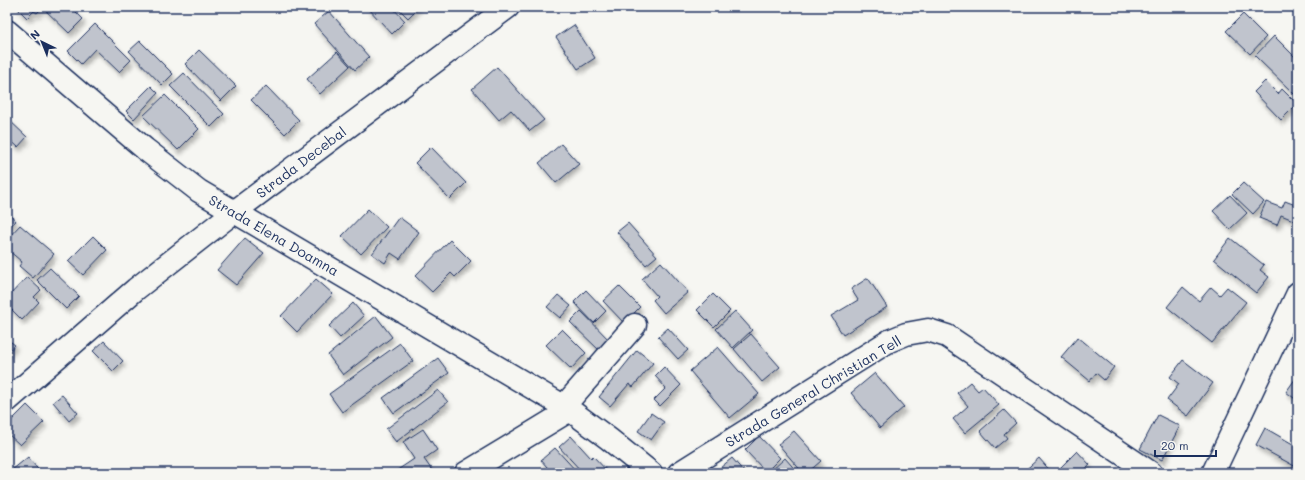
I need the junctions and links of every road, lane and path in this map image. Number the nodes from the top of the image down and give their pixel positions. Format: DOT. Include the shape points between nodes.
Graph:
graph roads {
  1 [pos="508,7"];
  2 [pos="7,31"];
  3 [pos="234,212"];
  4 [pos="1298,293"];
  5 [pos="635,325"];
  6 [pos="7,401"];
  7 [pos="567,408"];
  8 [pos="466,473"];
  9 [pos="651,473"];
  10 [pos="679,473"];
  11 [pos="1152,473"];
  12 [pos="1213,473"];
  1 -- 3 [label="street, Strada Decebal"];
  2 -- 3 [label="street, Strada Elena Doamna" via="145,150 199,191"];
  3 -- 6 [label="street, Strada Decebal" via="136,289"];
  3 -- 7 [label="street, Strada Elena Doamna"];
  4 -- 12 [label="street"];
  5 -- 7 [label="street"];
  7 -- 8 [label="street"];
  7 -- 9 [label="street, Strada Elena Doamna"];
  10 -- 11 [label="street, Strada General Christian Tell" via="889,341 906,334 928,330 947,336"];
}
